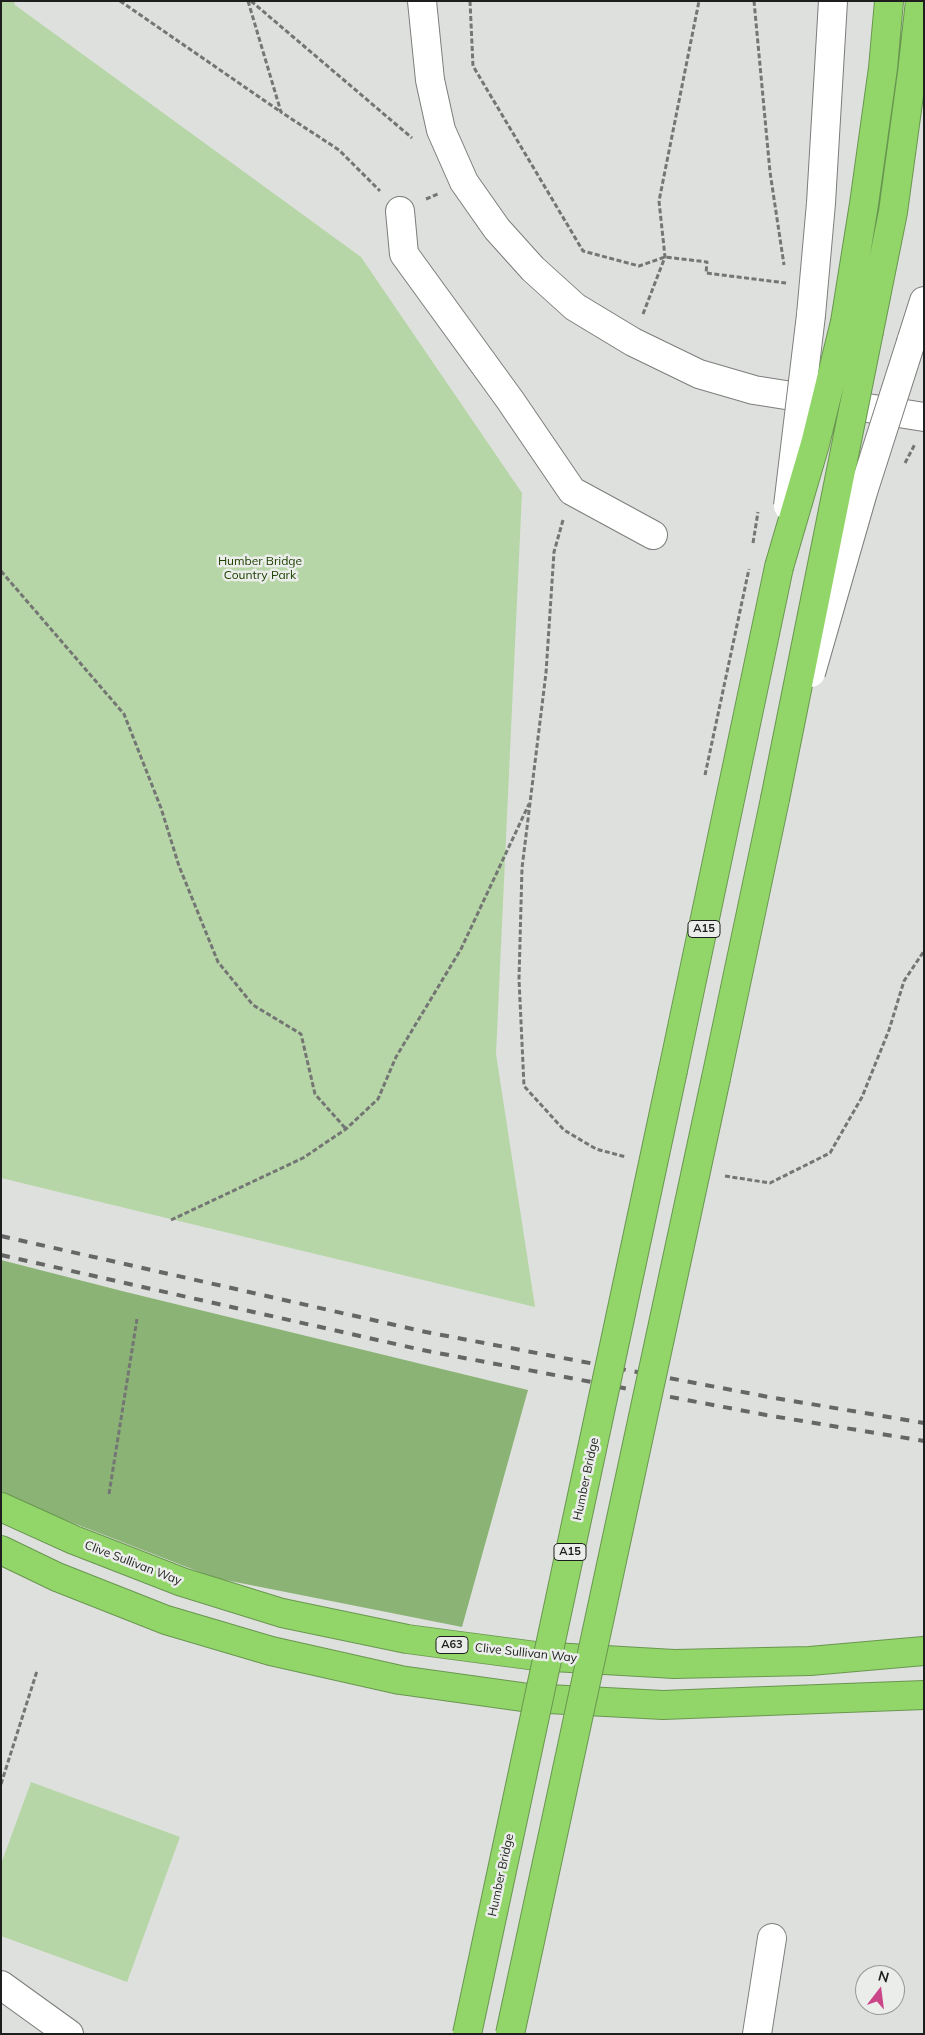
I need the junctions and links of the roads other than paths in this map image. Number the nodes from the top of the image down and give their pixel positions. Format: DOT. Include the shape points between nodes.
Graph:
graph roads {
  1 [pos="422,1"];
  2 [pos="833,1"];
  3 [pos="888,1"];
  4 [pos="920,1"];
  5 [pos="400,211"];
  6 [pos="924,300"];
  7 [pos="857,326"];
  8 [pos="924,417"];
  9 [pos="653,535"];
  10 [pos="779,567"];
  11 [pos="775,799"];
  12 [pos="1,1507"];
  13 [pos="1,1550"];
  14 [pos="924,1651"];
  15 [pos="924,1695"];
  16 [pos="772,1938"];
  17 [pos="1,1985"];
  18 [pos="69,2034"];
  19 [pos="467,2034"];
  20 [pos="510,2034"];
  21 [pos="756,2034"];
  1 -- 8 [label="street" via="430,80 440,130 464,182 497,229 533,269 576,307 633,342 699,374 754,390"];
  2 -- 10 [label="street, A15, bridge" via="811,315"];
  3 -- 7 [label="highway"];
  4 -- 7 [label="highway" via="893,212"];
  5 -- 9 [label="street" via="404,254 572,491"];
  6 -- 11 [label="street, bridge" via="863,492"];
  7 -- 10 [label="highway, bridge" via="815,444"];
  7 -- 11 [label="highway, bridge"];
  10 -- 19 [label="highway, Humber Bridge / A15, bridge"];
  11 -- 20 [label="highway, bridge"];
  12 -- 14 [label="highway, Clive Sullivan Way / A63" via="74,1540 182,1582 282,1613 407,1640 536,1656 674,1664 810,1661"];
  13 -- 15 [label="highway" via="57,1577 166,1620 271,1651 400,1680 529,1698 663,1705"];
  16 -- 21 [label="street"];
  17 -- 18 [label="street"];
}
